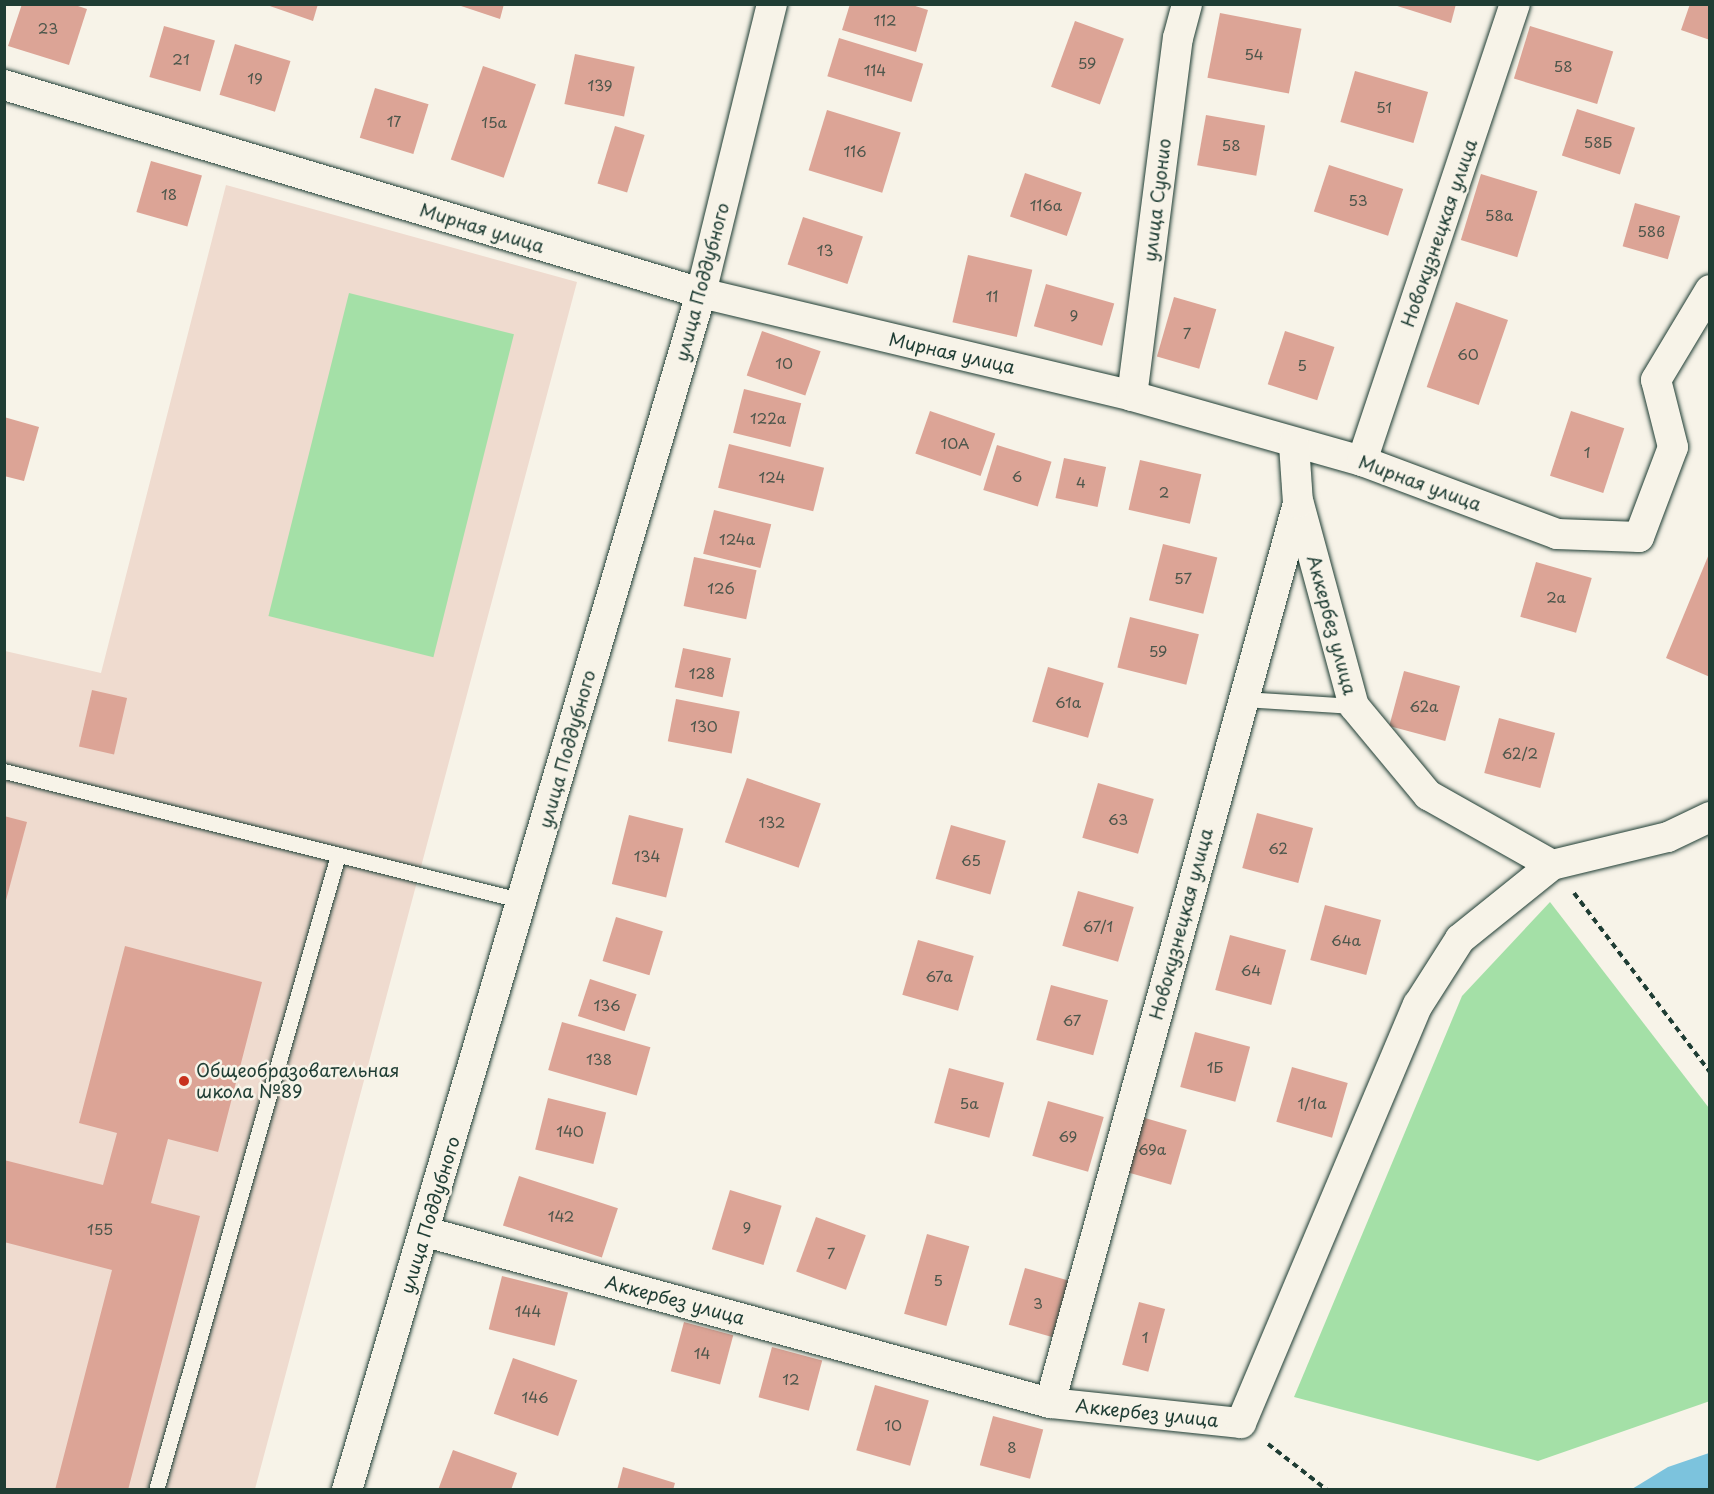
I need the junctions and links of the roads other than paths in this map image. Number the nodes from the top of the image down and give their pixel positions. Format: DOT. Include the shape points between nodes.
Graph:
graph roads {
  1 [pos="772,4"];
  2 [pos="1187,4"];
  3 [pos="1515,4"];
  4 [pos="4,85"];
  5 [pos="1710,290"];
  6 [pos="701,293"];
  7 [pos="1132,396"];
  8 [pos="1294,444"];
  9 [pos="1362,461"];
  10 [pos="1298,503"];
  11 [pos="1243,699"];
  12 [pos="1354,706"];
  13 [pos="4,771"];
  14 [pos="1710,817"];
  15 [pos="338,855"];
  16 [pos="1552,865"];
  17 [pos="523,901"];
  18 [pos="426,1232"];
  19 [pos="1050,1403"];
  20 [pos="156,1490"];
  21 [pos="347,1490"];
  1 -- 6 [label="street, улица Поддубного"];
  2 -- 7 [label="street, улица Суонио" via="1178,38"];
  3 -- 9 [label="street, Новокузнецкая улица"];
  4 -- 6 [label="street, Мирная улица"];
  5 -- 9 [label="street, Мирная улица" via="1656,380 1673,447 1639,537 1557,534"];
  6 -- 7 [label="street, Мирная улица"];
  6 -- 17 [label="street, улица Поддубного"];
  7 -- 8 [label="street, Мирная улица"];
  8 -- 9 [label="street, Мирная улица"];
  8 -- 10 [label="street, Новокузнецкая улица"];
  10 -- 11 [label="street, Новокузнецкая улица"];
  10 -- 12 [label="street, Аккербез улица"];
  11 -- 12 [label="lane"];
  11 -- 19 [label="street, Новокузнецкая улица"];
  12 -- 16 [label="street, Аккербез улица" via="1428,795"];
  13 -- 15 [label="lane"];
  14 -- 16 [label="street, Аккербез улица" via="1668,837"];
  15 -- 17 [label="lane"];
  15 -- 20 [label="lane"];
  16 -- 19 [label="street, Аккербез улица" via="1460,939 1418,1005 1241,1423"];
  17 -- 18 [label="street, улица Поддубного"];
  18 -- 19 [label="street, Аккербез улица"];
  18 -- 21 [label="street, улица Поддубного"];
}
